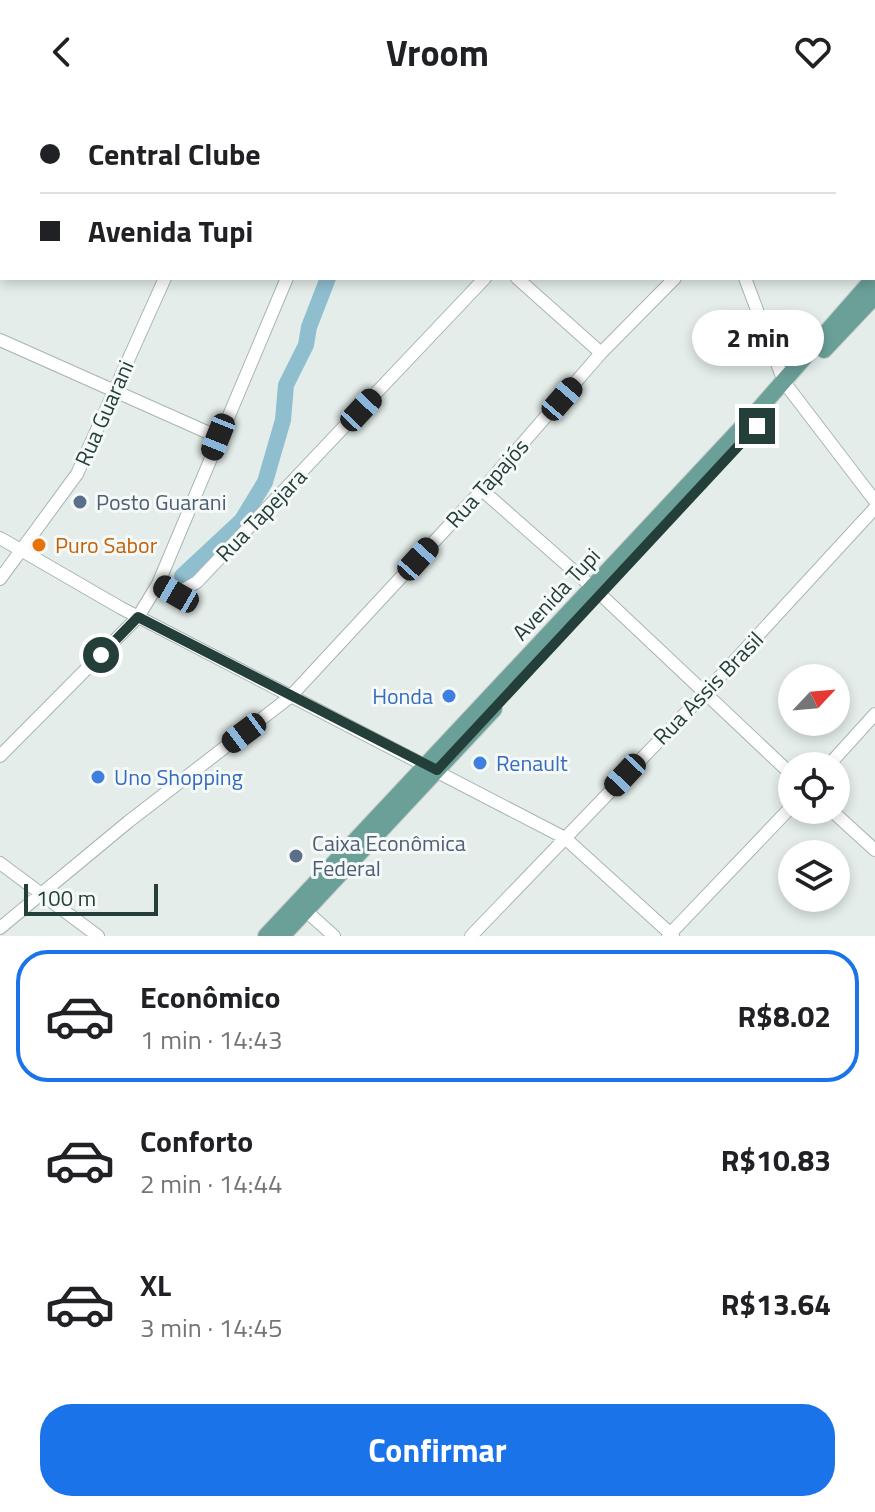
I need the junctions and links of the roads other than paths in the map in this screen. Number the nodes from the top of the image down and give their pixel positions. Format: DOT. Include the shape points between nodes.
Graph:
graph roads {
  1 [pos="162,280"];
  2 [pos="286,280"];
  3 [pos="483,280"];
  4 [pos="519,280"];
  5 [pos="673,280"];
  6 [pos="746,280"];
  7 [pos="872,280"];
  8 [pos="875,296"];
  9 [pos="0,340"];
  10 [pos="601,353"];
  11 [pos="786,386"];
  12 [pos="113,390"];
  13 [pos="218,437"];
  14 [pos="482,490"];
  15 [pos="875,501"];
  16 [pos="875,508"];
  17 [pos="0,538"];
  18 [pos="19,552"];
  19 [pos="0,579"];
  20 [pos="158,584"];
  21 [pos="596,591"];
  22 [pos="138,617"];
  23 [pos="704,694"];
  24 [pos="290,697"];
  25 [pos="875,714"];
  26 [pos="841,752"];
  27 [pos="0,756"];
  28 [pos="778,762"];
  29 [pos="432,768"];
  30 [pos="778,821"];
  31 [pos="846,824"];
  32 [pos="565,838"];
  33 [pos="875,850"];
  34 [pos="0,863"];
  35 [pos="42,894"];
  36 [pos="306,911"];
  37 [pos="0,928"];
  38 [pos="670,935"];
  39 [pos="98,936"];
  40 [pos="266,936"];
  41 [pos="282,936"];
  42 [pos="334,936"];
  43 [pos="471,936"];
  1 -- 12 [label="street, Rua Guarani"];
  2 -- 13 [label="street"];
  3 -- 20 [label="street, Rua Tapejara" via="197,582 176,594"];
  4 -- 10 [label="street"];
  5 -- 10 [label="street, Rua Tapajós"];
  6 -- 11 [label="street"];
  7 -- 11 [label="main road, Avenida Tupi"];
  8 -- 11 [label="main road, Avenida Tupi"];
  9 -- 12 [label="street"];
  10 -- 14 [label="street, Rua Tapajós"];
  11 -- 15 [label="street"];
  11 -- 21 [label="main road, Avenida Tupi"];
  12 -- 13 [label="street"];
  12 -- 18 [label="street, Rua Guarani" via="77,474"];
  13 -- 20 [label="street"];
  14 -- 21 [label="street"];
  14 -- 24 [label="street, Rua Tapajós"];
  16 -- 23 [label="street, Rua Assis Brasil"];
  17 -- 18 [label="street"];
  18 -- 19 [label="street, Rua Guarani"];
  18 -- 22 [label="street"];
  20 -- 22 [label="street"];
  21 -- 23 [label="street"];
  21 -- 29 [label="main road, Avenida Tupi"];
  22 -- 24 [label="street"];
  22 -- 27 [label="street"];
  23 -- 28 [label="street"];
  23 -- 32 [label="street, Rua Assis Brasil"];
  24 -- 29 [label="street"];
  24 -- 35 [label="street, Rua Tapajós"];
  25 -- 26 [label="street"];
  29 -- 32 [label="street"];
  29 -- 36 [label="main road, Avenida Tupi"];
  29 -- 40 [label="main road, Avenida Tupi"];
  30 -- 38 [label="street"];
  31 -- 33 [label="street"];
  32 -- 38 [label="street"];
  32 -- 43 [label="street, Rua Assis Brasil"];
  34 -- 35 [label="street"];
  35 -- 37 [label="street, Rua Tapajós"];
  35 -- 39 [label="street"];
  36 -- 41 [label="main road, Avenida Tupi"];
  36 -- 42 [label="street"];
}
